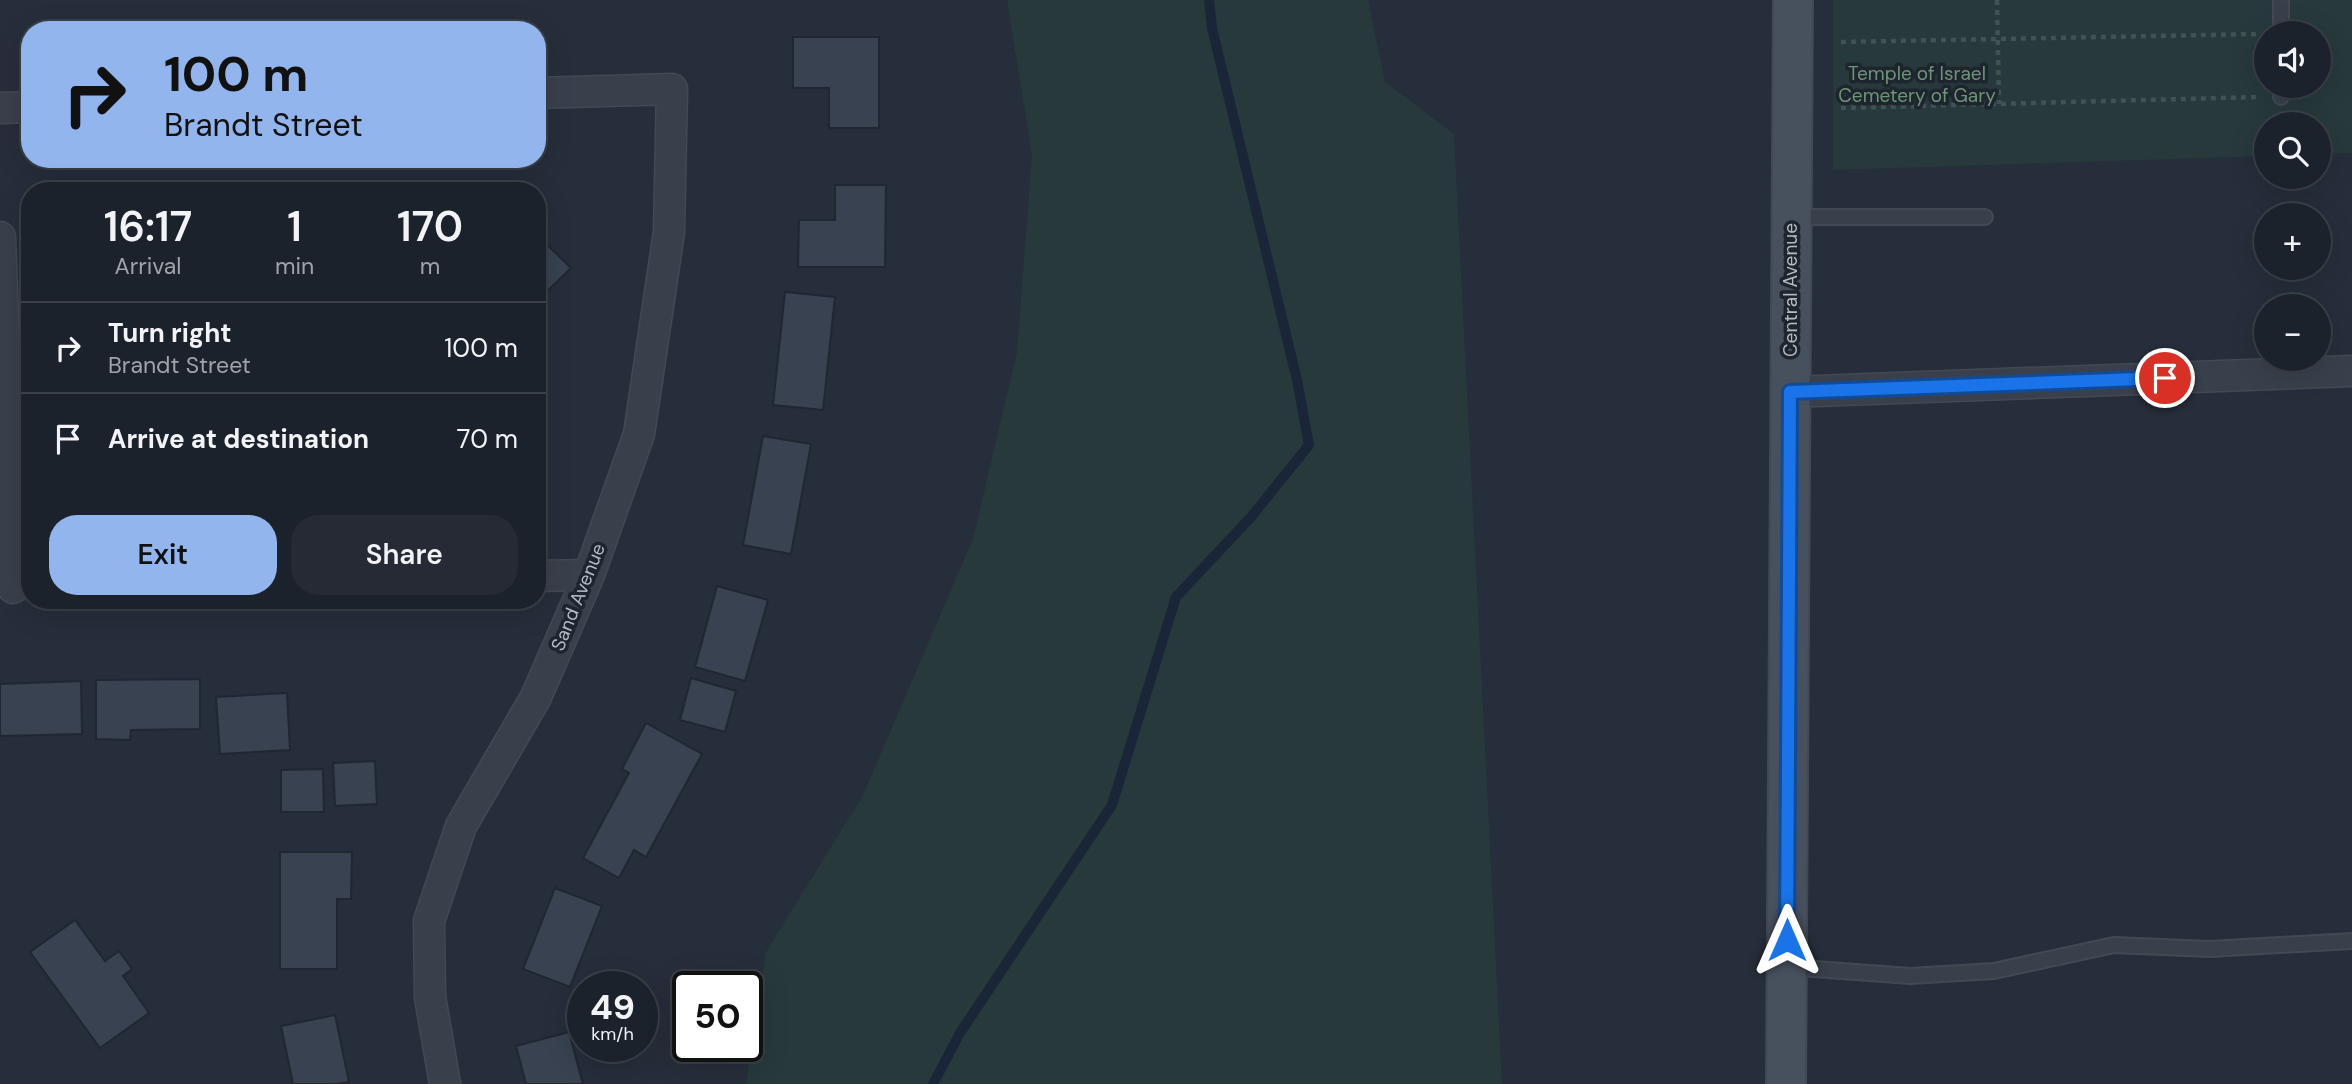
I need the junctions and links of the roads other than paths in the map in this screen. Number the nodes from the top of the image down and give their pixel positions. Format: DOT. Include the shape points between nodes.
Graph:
graph roads {
  1 [pos="1793,0"];
  2 [pos="2281,0"];
  3 [pos="2281,21"];
  4 [pos="546,93"];
  5 [pos="21,107"];
  6 [pos="0,108"];
  7 [pos="1791,217"];
  8 [pos="1985,217"];
  9 [pos="0,237"];
  10 [pos="2352,371"];
  11 [pos="1790,392"];
  12 [pos="589,575"];
  13 [pos="546,576"];
  14 [pos="14,588"];
  15 [pos="2352,941"];
  16 [pos="1787,967"];
  17 [pos="445,1084"];
  18 [pos="1786,1084"];
  1 -- 7 [label="main road, Central Avenue"];
  2 -- 3 [label="lane"];
  4 -- 12 [label="street, Sand Avenue" via="672,89 669,232 639,434"];
  5 -- 6 [label="street"];
  7 -- 8 [label="lane"];
  7 -- 11 [label="main road, Central Avenue"];
  9 -- 14 [label="street"];
  10 -- 11 [label="street"];
  11 -- 16 [label="main road, Central Avenue"];
  12 -- 13 [label="street"];
  12 -- 17 [label="street, Sand Avenue" via="536,697 461,826 429,921 430,997"];
  15 -- 16 [label="lane" via="2210,948 2113,944 1994,971 1910,976"];
  16 -- 18 [label="main road, Central Avenue"];
}
